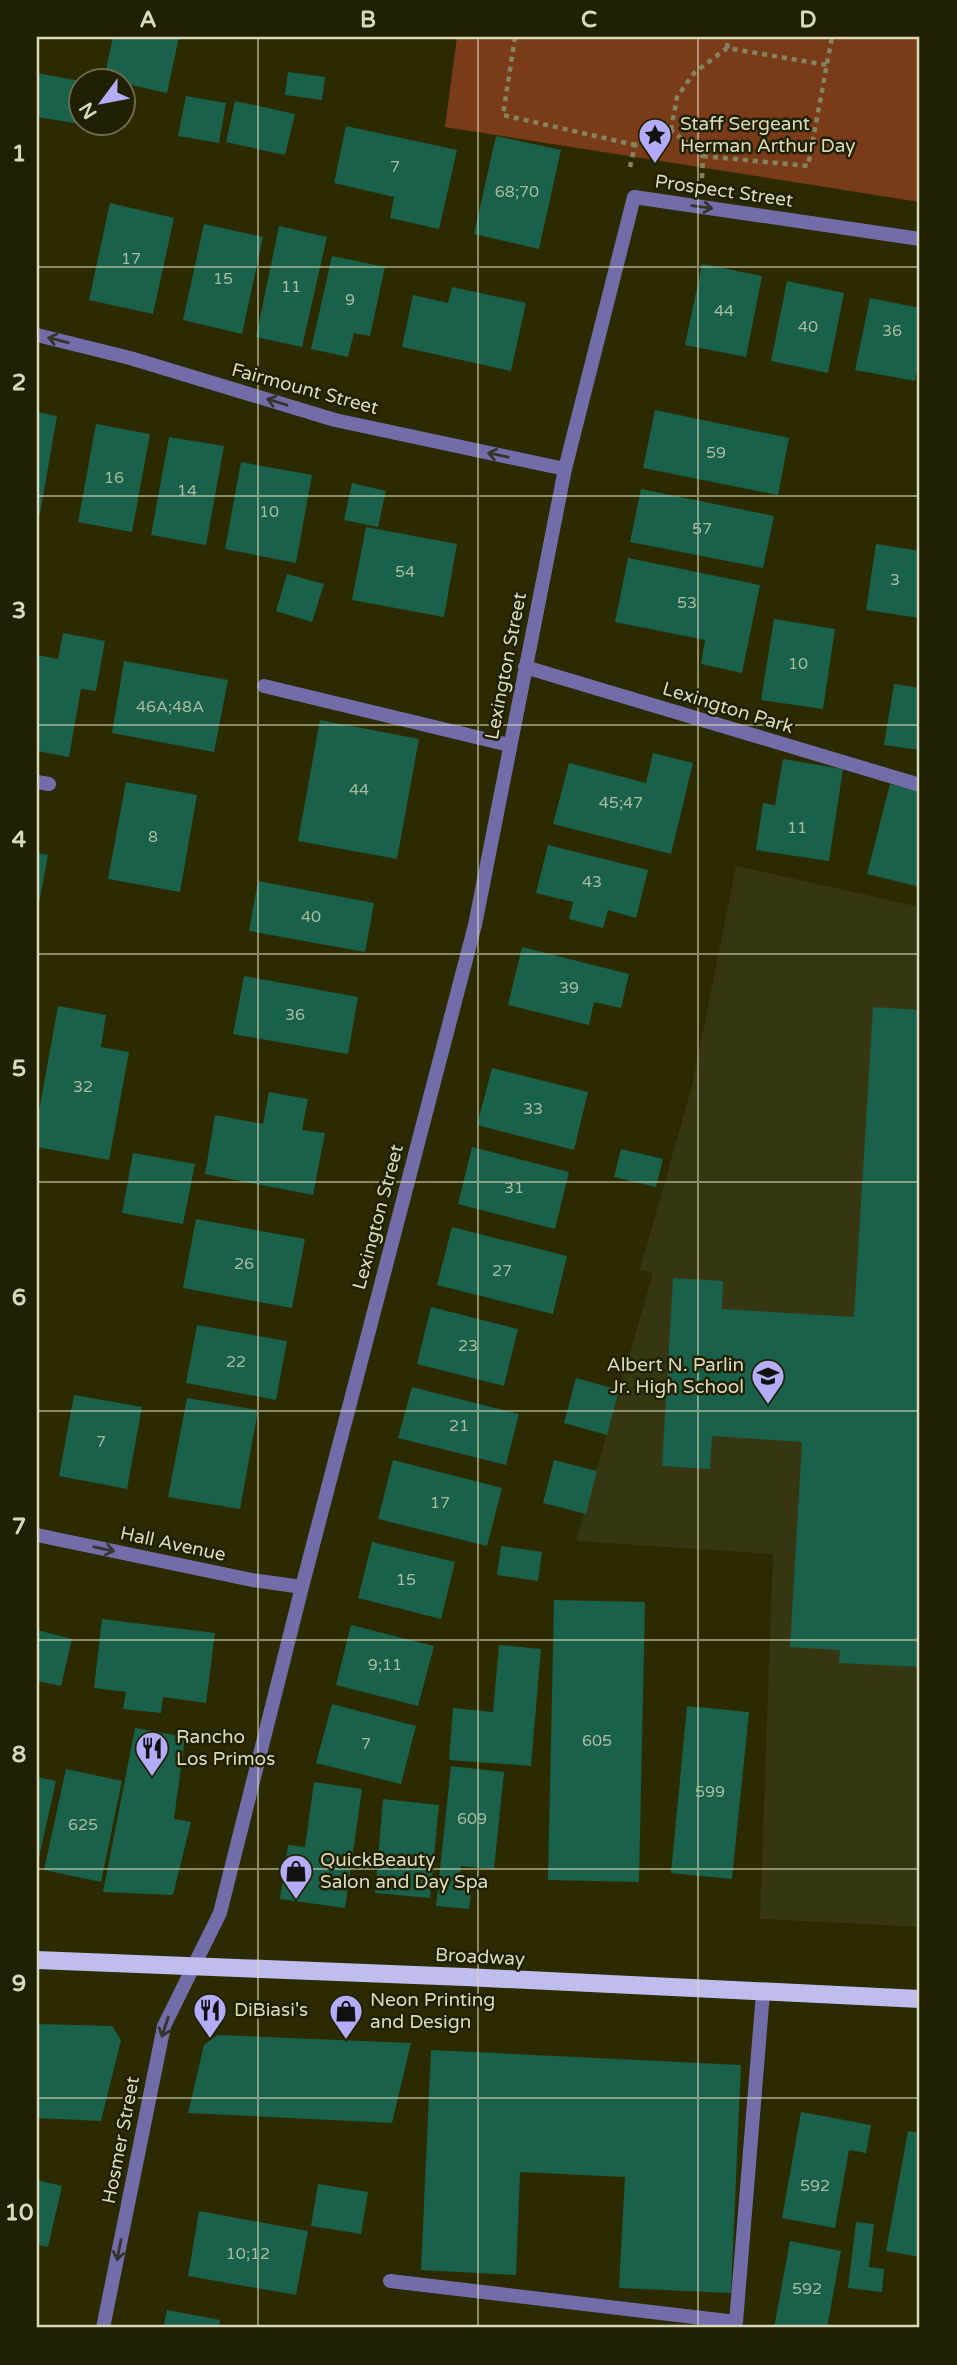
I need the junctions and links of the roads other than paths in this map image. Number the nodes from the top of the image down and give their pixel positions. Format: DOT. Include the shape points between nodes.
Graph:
graph roads {
  1 [pos="920,239"];
  2 [pos="37,335"];
  3 [pos="565,469"];
  4 [pos="525,667"];
  5 [pos="264,686"];
  6 [pos="509,745"];
  7 [pos="920,785"];
  8 [pos="37,1535"];
  9 [pos="302,1587"];
  10 [pos="37,1960"];
  11 [pos="193,1965"];
  12 [pos="763,1993"];
  13 [pos="920,1999"];
  14 [pos="390,2281"];
  15 [pos="103,2328"];
  3 -- 1 [label="street, Prospect Street, one-way" via="634,197"];
  3 -- 2 [label="street, Fairmount Street, one-way" via="335,420"];
  3 -- 4 [label="street, Lexington Street"];
  4 -- 6 [label="street, Lexington Street"];
  4 -- 7 [label="street, Lexington Park"];
  5 -- 6 [label="street"];
  6 -- 9 [label="street, Lexington Street" via="475,925"];
  8 -- 9 [label="street, Hall Avenue, one-way"];
  9 -- 11 [label="street, Lexington Street" via="220,1913"];
  10 -- 11 [label="main road, Broadway"];
  11 -- 12 [label="main road, Broadway"];
  11 -- 15 [label="street, Hosmer Street, one-way" via="164,2026"];
  12 -- 13 [label="main road, Broadway"];
  12 -- 14 [label="street" via="736,2322"];
}
